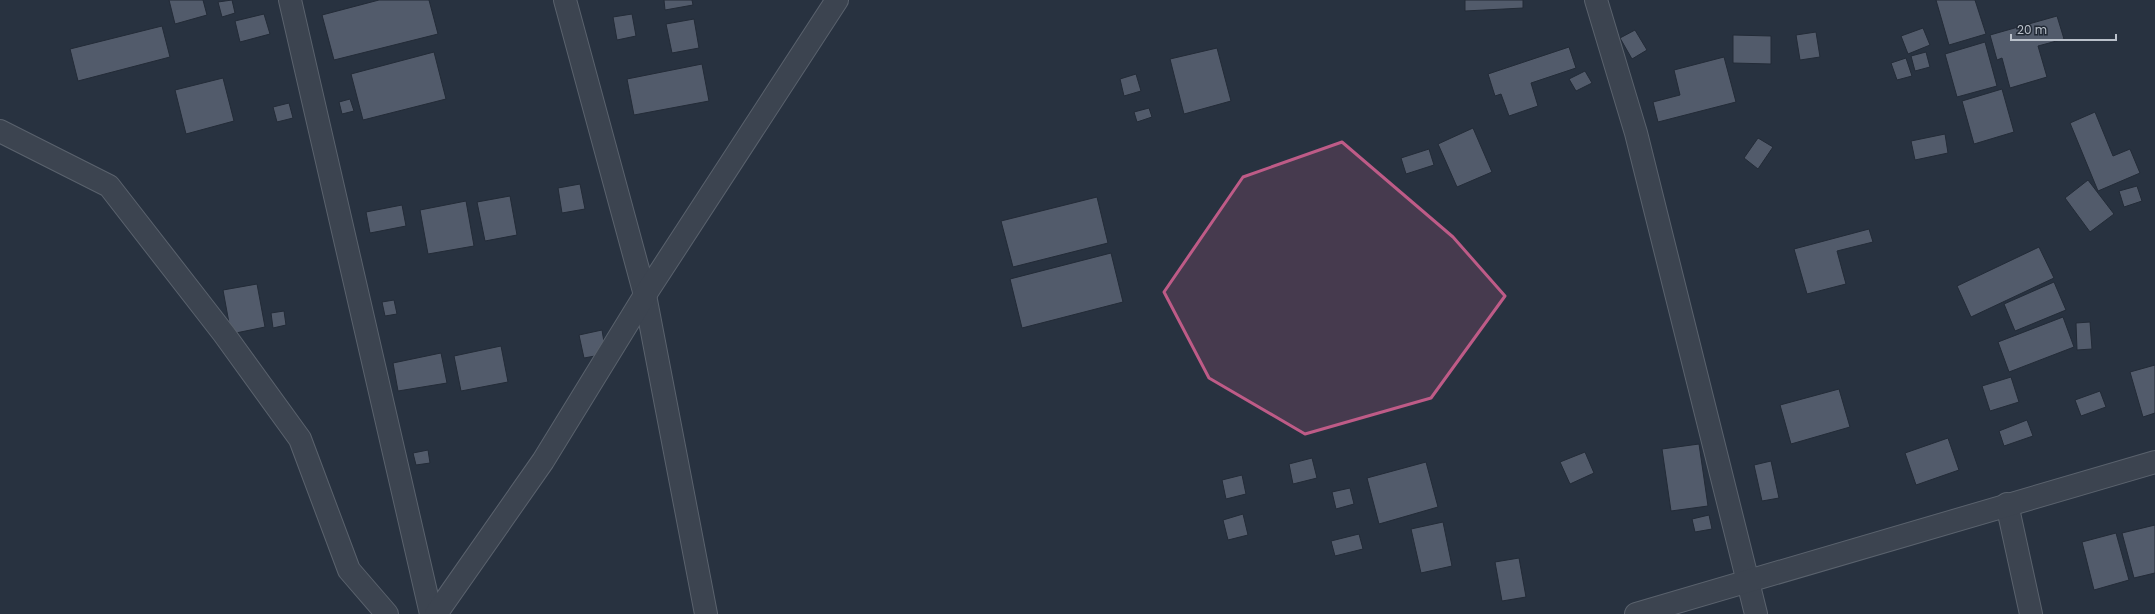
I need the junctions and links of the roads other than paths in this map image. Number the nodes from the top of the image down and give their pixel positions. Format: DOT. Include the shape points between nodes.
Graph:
graph roads {
  1 [pos="290,0"];
  2 [pos="565,0"];
  3 [pos="837,0"];
  4 [pos="1596,0"];
  5 [pos="0,131"];
  6 [pos="645,295"];
  7 [pos="2155,462"];
  8 [pos="2007,504"];
  9 [pos="1748,580"];
  10 [pos="387,614"];
  11 [pos="431,614"];
  12 [pos="436,614"];
  13 [pos="706,614"];
  14 [pos="1636,614"];
  15 [pos="1756,614"];
  16 [pos="2031,614"];
  1 -- 11 [label="street"];
  2 -- 6 [label="street"];
  3 -- 6 [label="street"];
  4 -- 9 [label="street" via="1636,133"];
  5 -- 10 [label="street" via="109,186 224,334 300,439 349,570"];
  6 -- 12 [label="street" via="543,461"];
  6 -- 13 [label="street"];
  7 -- 8 [label="street"];
  8 -- 9 [label="street"];
  8 -- 16 [label="street"];
  9 -- 14 [label="street"];
  9 -- 15 [label="street"];
}
